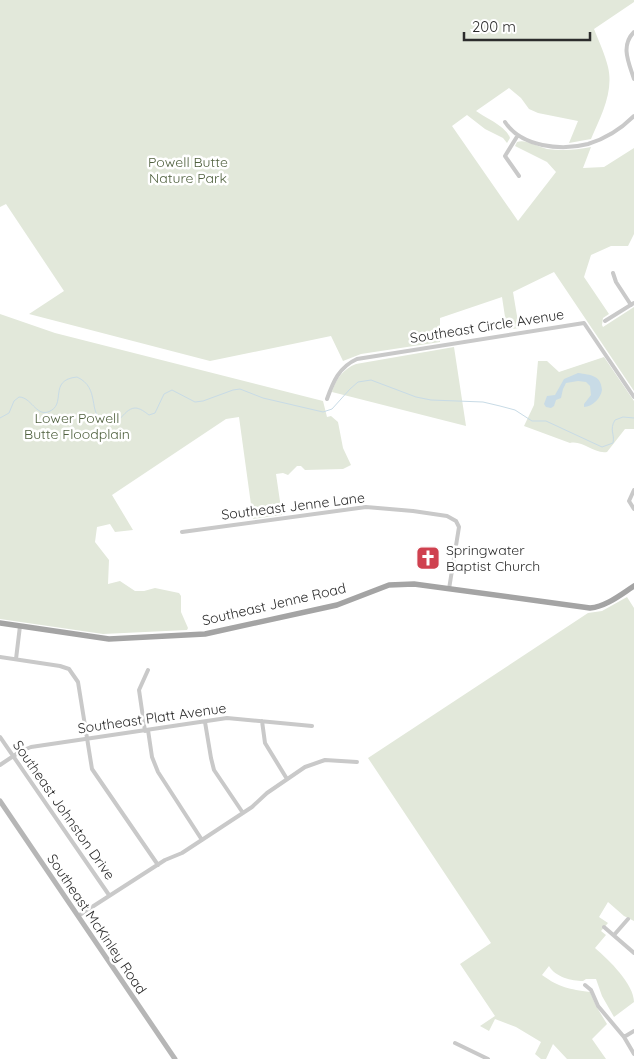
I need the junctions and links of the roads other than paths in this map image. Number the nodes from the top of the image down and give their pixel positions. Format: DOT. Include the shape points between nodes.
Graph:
graph roads {
  1 [pos="634,32"];
  2 [pos="634,79"];
  3 [pos="634,116"];
  4 [pos="506,122"];
  5 [pos="518,135"];
  6 [pos="519,176"];
  7 [pos="613,273"];
  8 [pos="632,304"];
  9 [pos="605,321"];
  10 [pos="634,397"];
  11 [pos="327,399"];
  12 [pos="634,490"];
  13 [pos="634,509"];
  14 [pos="182,532"];
  15 [pos="634,586"];
  16 [pos="449,589"];
  17 [pos="0,623"];
  18 [pos="20,626"];
  19 [pos="0,657"];
  20 [pos="16,659"];
  21 [pos="148,670"];
  22 [pos="262,720"];
  23 [pos="205,722"];
  24 [pos="312,726"];
  25 [pos="147,730"];
  26 [pos="0,737"];
  27 [pos="86,739"];
  28 [pos="14,756"];
  29 [pos="356,762"];
  30 [pos="0,765"];
  31 [pos="287,779"];
  32 [pos="0,802"];
  33 [pos="243,813"];
  34 [pos="202,840"];
  35 [pos="158,865"];
  36 [pos="109,895"];
  37 [pos="78,916"];
  38 [pos="628,919"];
  39 [pos="604,927"];
  40 [pos="614,935"];
  41 [pos="634,953"];
  42 [pos="585,985"];
  43 [pos="634,1031"];
  44 [pos="624,1037"];
  45 [pos="456,1043"];
  46 [pos="634,1054"];
  47 [pos="175,1059"];
  48 [pos="488,1059"];
  1 -- 2 [label="street" via="626,50"];
  3 -- 5 [label="street" via="612,133 582,145 546,145"];
  4 -- 5 [label="street"];
  5 -- 6 [label="street" via="505,156"];
  7 -- 8 [label="street"];
  8 -- 9 [label="street"];
  10 -- 11 [label="street, Southeast Circle Avenue" via="583,323 357,359 338,373"];
  12 -- 13 [label="street" via="629,501"];
  14 -- 16 [label="street, Southeast Jenne Lane" via="366,507 447,516 460,527"];
  15 -- 16 [label="main road, Southeast Jenne Road" via="607,603 590,608"];
  16 -- 18 [label="main road, Southeast Jenne Road" via="394,584 323,609 197,634 109,639"];
  17 -- 18 [label="main road, Southeast Jenne Road"];
  18 -- 20 [label="street"];
  19 -- 20 [label="street"];
  20 -- 27 [label="street" via="60,666 73,673 79,687"];
  21 -- 25 [label="street" via="139,690"];
  22 -- 23 [label="street, Southeast Platt Avenue" via="234,718"];
  22 -- 24 [label="street, Southeast Platt Avenue"];
  22 -- 31 [label="street" via="265,743"];
  23 -- 25 [label="street, Southeast Platt Avenue"];
  23 -- 33 [label="street" via="214,770"];
  25 -- 27 [label="street, Southeast Platt Avenue"];
  25 -- 34 [label="street" via="158,772"];
  26 -- 28 [label="street, Southeast Johnston Drive"];
  27 -- 28 [label="street, Southeast Platt Avenue" via="30,747"];
  27 -- 35 [label="street" via="92,769"];
  28 -- 30 [label="street, Southeast Platt Avenue"];
  28 -- 36 [label="street, Southeast Johnston Drive"];
  29 -- 31 [label="street" via="318,761"];
  31 -- 33 [label="street"];
  32 -- 37 [label="street, Southeast McKinley Road"];
  33 -- 34 [label="street"];
  34 -- 35 [label="street"];
  35 -- 36 [label="street"];
  36 -- 37 [label="street"];
  37 -- 47 [label="street, Southeast McKinley Road"];
  38 -- 40 [label="street"];
  39 -- 40 [label="street"];
  40 -- 41 [label="street"];
  42 -- 44 [label="street"];
  43 -- 44 [label="street"];
  44 -- 46 [label="street"];
  45 -- 48 [label="street"];
}
